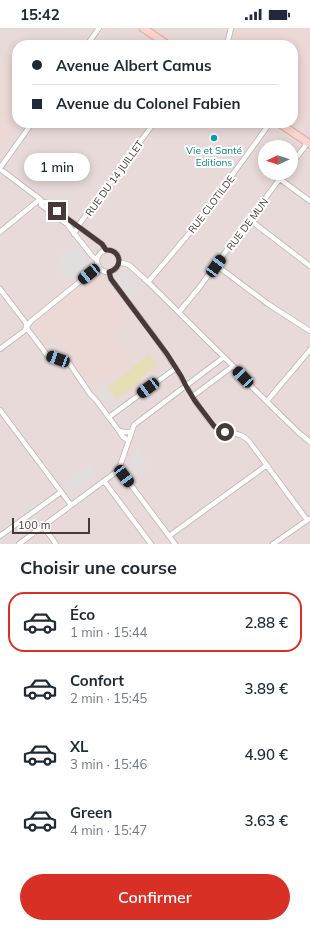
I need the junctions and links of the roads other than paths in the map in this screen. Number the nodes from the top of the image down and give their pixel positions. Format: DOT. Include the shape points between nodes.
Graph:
graph roads {
  1 [pos="99,28"];
  2 [pos="143,28"];
  3 [pos="231,28"];
  4 [pos="91,40"];
  5 [pos="161,40"];
  6 [pos="228,40"];
  7 [pos="29,128"];
  8 [pos="150,128"];
  9 [pos="266,128"];
  10 [pos="286,128"];
  11 [pos="308,143"];
  12 [pos="298,155"];
  13 [pos="0,169"];
  14 [pos="279,180"];
  15 [pos="281,180"];
  16 [pos="41,200"];
  17 [pos="310,201"];
  18 [pos="250,220"];
  19 [pos="76,226"];
  20 [pos="0,232"];
  21 [pos="74,234"];
  22 [pos="106,250"];
  23 [pos="97,260"];
  24 [pos="119,262"];
  25 [pos="216,266"];
  26 [pos="310,266"];
  27 [pos="98,267"];
  28 [pos="109,272"];
  29 [pos="148,282"];
  30 [pos="0,289"];
  31 [pos="179,312"];
  32 [pos="26,327"];
  33 [pos="310,331"];
  34 [pos="0,349"];
  35 [pos="310,350"];
  36 [pos="224,357"];
  37 [pos="233,366"];
  38 [pos="176,368"];
  39 [pos="186,386"];
  40 [pos="193,396"];
  41 [pos="267,401"];
  42 [pos="0,410"];
  43 [pos="109,417"];
  44 [pos="119,430"];
  45 [pos="131,432"];
  46 [pos="128,440"];
  47 [pos="310,442"];
  48 [pos="267,465"];
  49 [pos="119,469"];
  50 [pos="104,481"];
  51 [pos="61,492"];
  52 [pos="71,505"];
  53 [pos="309,519"];
  54 [pos="43,526"];
  55 [pos="0,536"];
  56 [pos="170,536"];
  57 [pos="20,544"];
  58 [pos="56,544"];
  59 [pos="151,544"];
  60 [pos="176,544"];
  61 [pos="273,544"];
  1 -- 4 [label="street"];
  2 -- 5 [label="main road"];
  3 -- 6 [label="street"];
  7 -- 13 [label="street"];
  8 -- 19 [label="street, RUE DU 14 JUILLET"];
  9 -- 29 [label="street, RUE CLOTILDE" via="194,229"];
  10 -- 11 [label="main road"];
  11 -- 12 [label="street"];
  13 -- 16 [label="street"];
  14 -- 18 [label="street, RUE DE MUN"];
  15 -- 17 [label="street"];
  16 -- 19 [label="street"];
  16 -- 20 [label="street"];
  16 -- 21 [label="street" via="41,205 67,224"];
  18 -- 25 [label="street, RUE DE MUN"];
  18 -- 26 [label="street"];
  19 -- 21 [label="street, RUE DU 14 JUILLET"];
  19 -- 22 [label="street" via="102,244"];
  21 -- 23 [label="street"];
  22 -- 23 [label="street"];
  22 -- 24 [label="street" via="115,253"];
  23 -- 27 [label="street"];
  24 -- 28 [label="street" via="117,268"];
  24 -- 29 [label="street" via="129,265"];
  25 -- 31 [label="street, RUE DE MUN"];
  25 -- 33 [label="street"];
  27 -- 28 [label="street"];
  27 -- 32 [label="street"];
  28 -- 38 [label="street" via="111,279"];
  29 -- 31 [label="street"];
  30 -- 32 [label="street" via="26,323"];
  31 -- 36 [label="street"];
  32 -- 34 [label="street"];
  32 -- 43 [label="street" via="47,355 69,363"];
  35 -- 41 [label="street"];
  36 -- 37 [label="street"];
  36 -- 39 [label="street"];
  37 -- 40 [label="street"];
  37 -- 41 [label="street"];
  38 -- 39 [label="street"];
  38 -- 43 [label="street"];
  39 -- 40 [label="street"];
  39 -- 45 [label="street" via="134,425"];
  40 -- 48 [label="street" via="214,426 220,431 244,436"];
  41 -- 47 [label="street"];
  42 -- 51 [label="street"];
  43 -- 44 [label="street"];
  44 -- 45 [label="street"];
  44 -- 46 [label="street"];
  45 -- 46 [label="street"];
  46 -- 49 [label="street"];
  48 -- 53 [label="street"];
  48 -- 56 [label="street"];
  49 -- 50 [label="street"];
  49 -- 56 [label="street"];
  50 -- 52 [label="street"];
  50 -- 59 [label="street"];
  51 -- 52 [label="street"];
  51 -- 55 [label="street"];
  52 -- 54 [label="street"];
  53 -- 61 [label="street"];
  54 -- 57 [label="street"];
  54 -- 58 [label="street"];
  56 -- 60 [label="street"];
}
